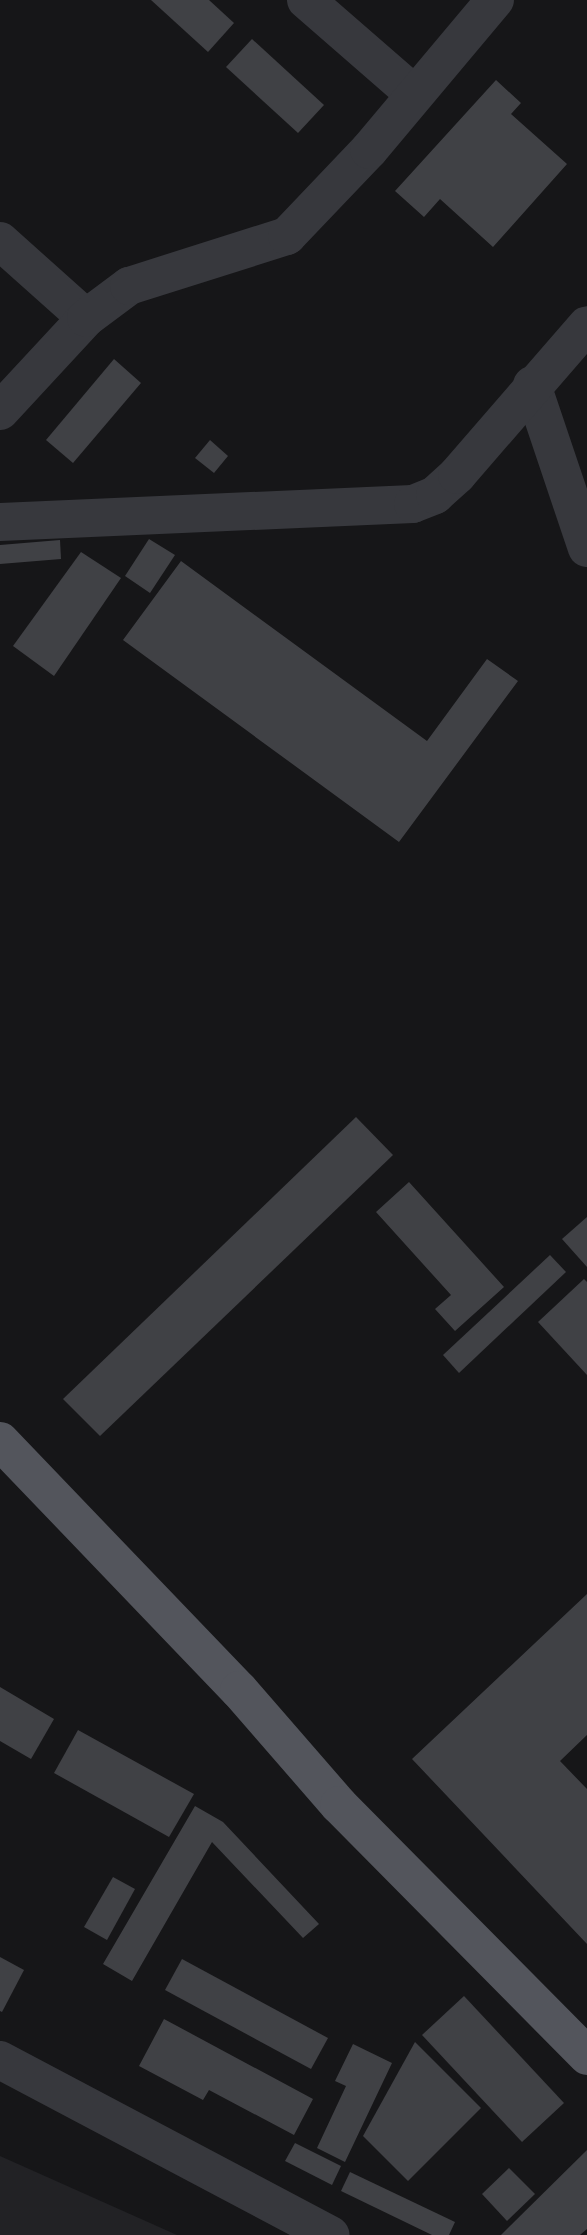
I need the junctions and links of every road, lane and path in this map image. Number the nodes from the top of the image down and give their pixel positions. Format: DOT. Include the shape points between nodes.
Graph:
graph roads {
  1 [pos="306,0"];
  2 [pos="495,0"];
  3 [pos="415,94"];
  4 [pos="0,241"];
  5 [pos="86,318"];
  6 [pos="587,325"];
  7 [pos="532,385"];
  8 [pos="0,411"];
  9 [pos="0,522"];
  10 [pos="587,548"];
  11 [pos="0,1441"];
  12 [pos="587,2056"];
  13 [pos="0,2060"];
  14 [pos="331,2235"];
  1 -- 3 [label="street"];
  2 -- 3 [label="street"];
  3 -- 5 [label="street" via="369,150 286,236 129,286"];
  4 -- 5 [label="street"];
  5 -- 8 [label="street"];
  6 -- 7 [label="street"];
  7 -- 9 [label="street" via="457,475 435,495 413,504"];
  7 -- 10 [label="street"];
  11 -- 12 [label="main road" via="239,1690 339,1805"];
  13 -- 14 [label="street"];
}
